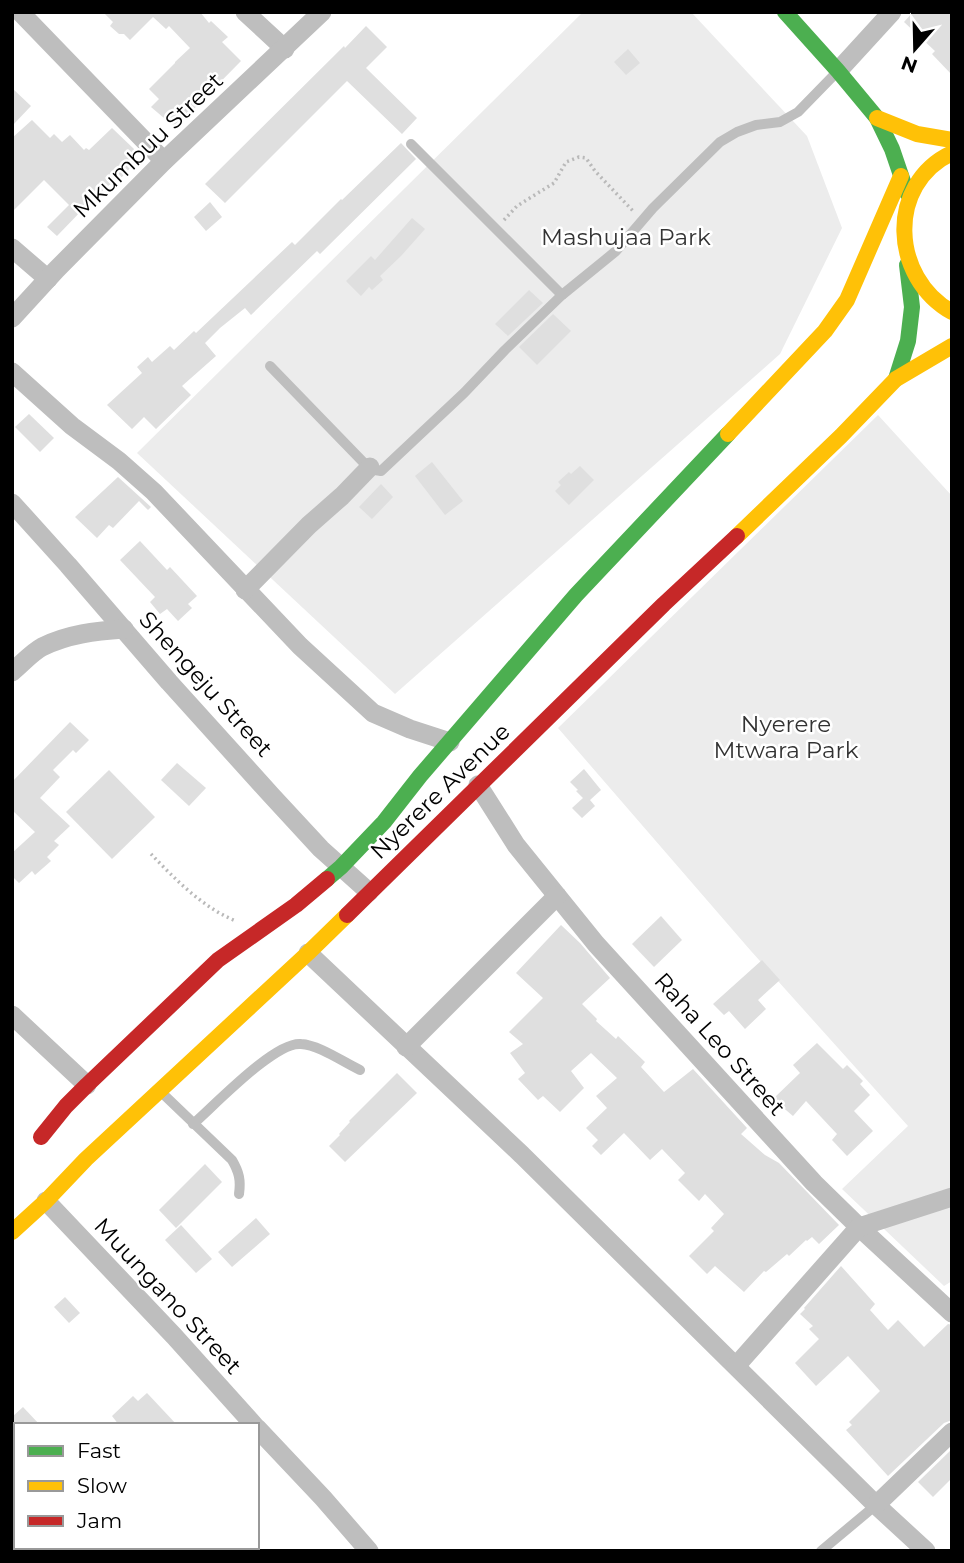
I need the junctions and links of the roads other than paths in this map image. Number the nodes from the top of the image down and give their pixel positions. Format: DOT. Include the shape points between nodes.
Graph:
graph roads {
  1 [pos="20,12"];
  2 [pos="245,12"];
  3 [pos="322,12"];
  4 [pos="785,12"];
  5 [pos="892,12"];
  6 [pos="285,49"];
  7 [pos="838,71"];
  8 [pos="877,118"];
  9 [pos="952,140"];
  10 [pos="411,144"];
  11 [pos="952,153"];
  12 [pos="164,161"];
  13 [pos="901,176"];
  14 [pos="909,199"];
  15 [pos="12,247"];
  16 [pos="905,253"];
  17 [pos="48,279"];
  18 [pos="562,295"];
  19 [pos="952,312"];
  20 [pos="12,318"];
  21 [pos="952,346"];
  22 [pos="270,366"];
  23 [pos="12,372"];
  24 [pos="896,379"];
  25 [pos="370,467"];
  26 [pos="12,503"];
  27 [pos="245,590"];
  28 [pos="124,629"];
  29 [pos="12,672"];
  30 [pos="450,742"];
  31 [pos="478,785"];
  32 [pos="341,867"];
  33 [pos="369,892"];
  34 [pos="557,895"];
  35 [pos="307,953"];
  36 [pos="12,1014"];
  37 [pos="406,1047"];
  38 [pos="360,1070"];
  39 [pos="87,1085"];
  40 [pos="160,1092"];
  41 [pos="193,1124"];
  42 [pos="41,1137"];
  43 [pos="239,1194"];
  44 [pos="952,1197"];
  45 [pos="46,1201"];
  46 [pos="859,1227"];
  47 [pos="12,1232"];
  48 [pos="952,1313"];
  49 [pos="736,1366"];
  50 [pos="253,1423"];
  51 [pos="259,1429"];
  52 [pos="952,1432"];
  53 [pos="876,1505"];
  54 [pos="369,1551"];
  55 [pos="821,1551"];
  56 [pos="926,1551"];
  1 -- 12 [label="street"];
  2 -- 6 [label="street"];
  3 -- 6 [label="street, Mkumbuu Street"];
  4 -- 7 [label="street"];
  5 -- 7 [label="street"];
  6 -- 12 [label="street, Mkumbuu Street"];
  7 -- 8 [label="street"];
  7 -- 18 [label="lane" via="797,112 720,142 617,251"];
  8 -- 9 [label="street" via="917,134"];
  8 -- 13 [label="street"];
  10 -- 18 [label="lane"];
  11 -- 14 [label="street" via="924,174"];
  12 -- 17 [label="street, Mkumbuu Street"];
  13 -- 14 [label="street"];
  13 -- 30 [label="street" via="847,300 825,331 576,596"];
  14 -- 16 [label="street" via="903,226"];
  15 -- 17 [label="street"];
  16 -- 19 [label="street" via="917,281"];
  16 -- 24 [label="street" via="912,307"];
  17 -- 20 [label="street, Mkumbuu Street"];
  18 -- 25 [label="lane" via="385,468"];
  21 -- 24 [label="street"];
  22 -- 25 [label="lane"];
  23 -- 27 [label="street" via="154,492"];
  24 -- 31 [label="street, Nyerere Avenue"];
  25 -- 27 [label="street"];
  26 -- 28 [label="street, Shengeju Street"];
  27 -- 30 [label="street" via="373,713"];
  28 -- 29 [label="street" via="66,638 40,648"];
  28 -- 32 [label="street, Shengeju Street"];
  30 -- 32 [label="street"];
  31 -- 33 [label="street, Nyerere Avenue"];
  31 -- 34 [label="street, Raha Leo Street" via="516,845"];
  32 -- 33 [label="street, Shengeju Street"];
  32 -- 39 [label="street" via="218,960"];
  33 -- 35 [label="street, Nyerere Avenue"];
  34 -- 37 [label="street"];
  34 -- 46 [label="street, Raha Leo Street" via="604,954"];
  35 -- 37 [label="street"];
  35 -- 40 [label="street, Nyerere Avenue"];
  36 -- 39 [label="street"];
  37 -- 49 [label="street"];
  38 -- 41 [label="lane" via="318,1049 299,1043 288,1046 248,1073"];
  39 -- 42 [label="street"];
  40 -- 41 [label="lane"];
  40 -- 45 [label="street, Nyerere Avenue"];
  41 -- 43 [label="lane" via="232,1160 239,1172"];
  44 -- 46 [label="street"];
  45 -- 47 [label="street, Nyerere Avenue"];
  45 -- 50 [label="street, Muungano Street"];
  46 -- 48 [label="street, Raha Leo Street"];
  46 -- 49 [label="street"];
  49 -- 53 [label="street"];
  51 -- 54 [label="street, Muungano Street"];
  52 -- 53 [label="street"];
  53 -- 55 [label="lane"];
  53 -- 56 [label="street"];
}
